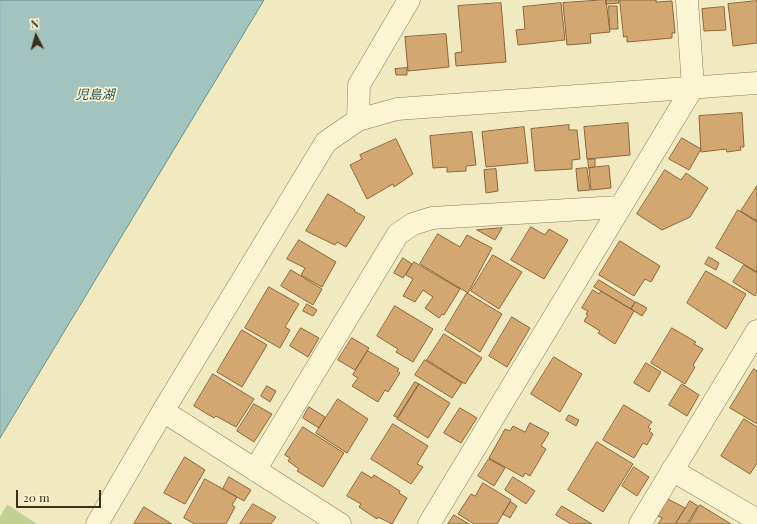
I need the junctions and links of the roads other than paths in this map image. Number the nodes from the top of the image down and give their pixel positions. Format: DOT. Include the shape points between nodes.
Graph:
graph roads {
  1 [pos="410,0"];
  2 [pos="687,0"];
  3 [pos="757,83"];
  4 [pos="693,87"];
  5 [pos="358,120"];
  6 [pos="619,207"];
  7 [pos="756,335"];
  8 [pos="163,411"];
  9 [pos="255,470"];
  10 [pos="672,470"];
  11 [pos="757,520"];
  12 [pos="97,524"];
  13 [pos="340,524"];
  14 [pos="428,524"];
  15 [pos="640,524"];
  1 -- 5 [label="street" via="359,85"];
  2 -- 4 [label="street"];
  3 -- 4 [label="street"];
  4 -- 5 [label="street" via="397,109"];
  4 -- 6 [label="street"];
  5 -- 8 [label="street" via="326,142"];
  6 -- 9 [label="street" via="432,218 413,224 398,234"];
  6 -- 14 [label="street"];
  7 -- 10 [label="street"];
  8 -- 9 [label="street"];
  8 -- 12 [label="street"];
  9 -- 13 [label="street"];
  10 -- 11 [label="street"];
  10 -- 15 [label="street"];
}
